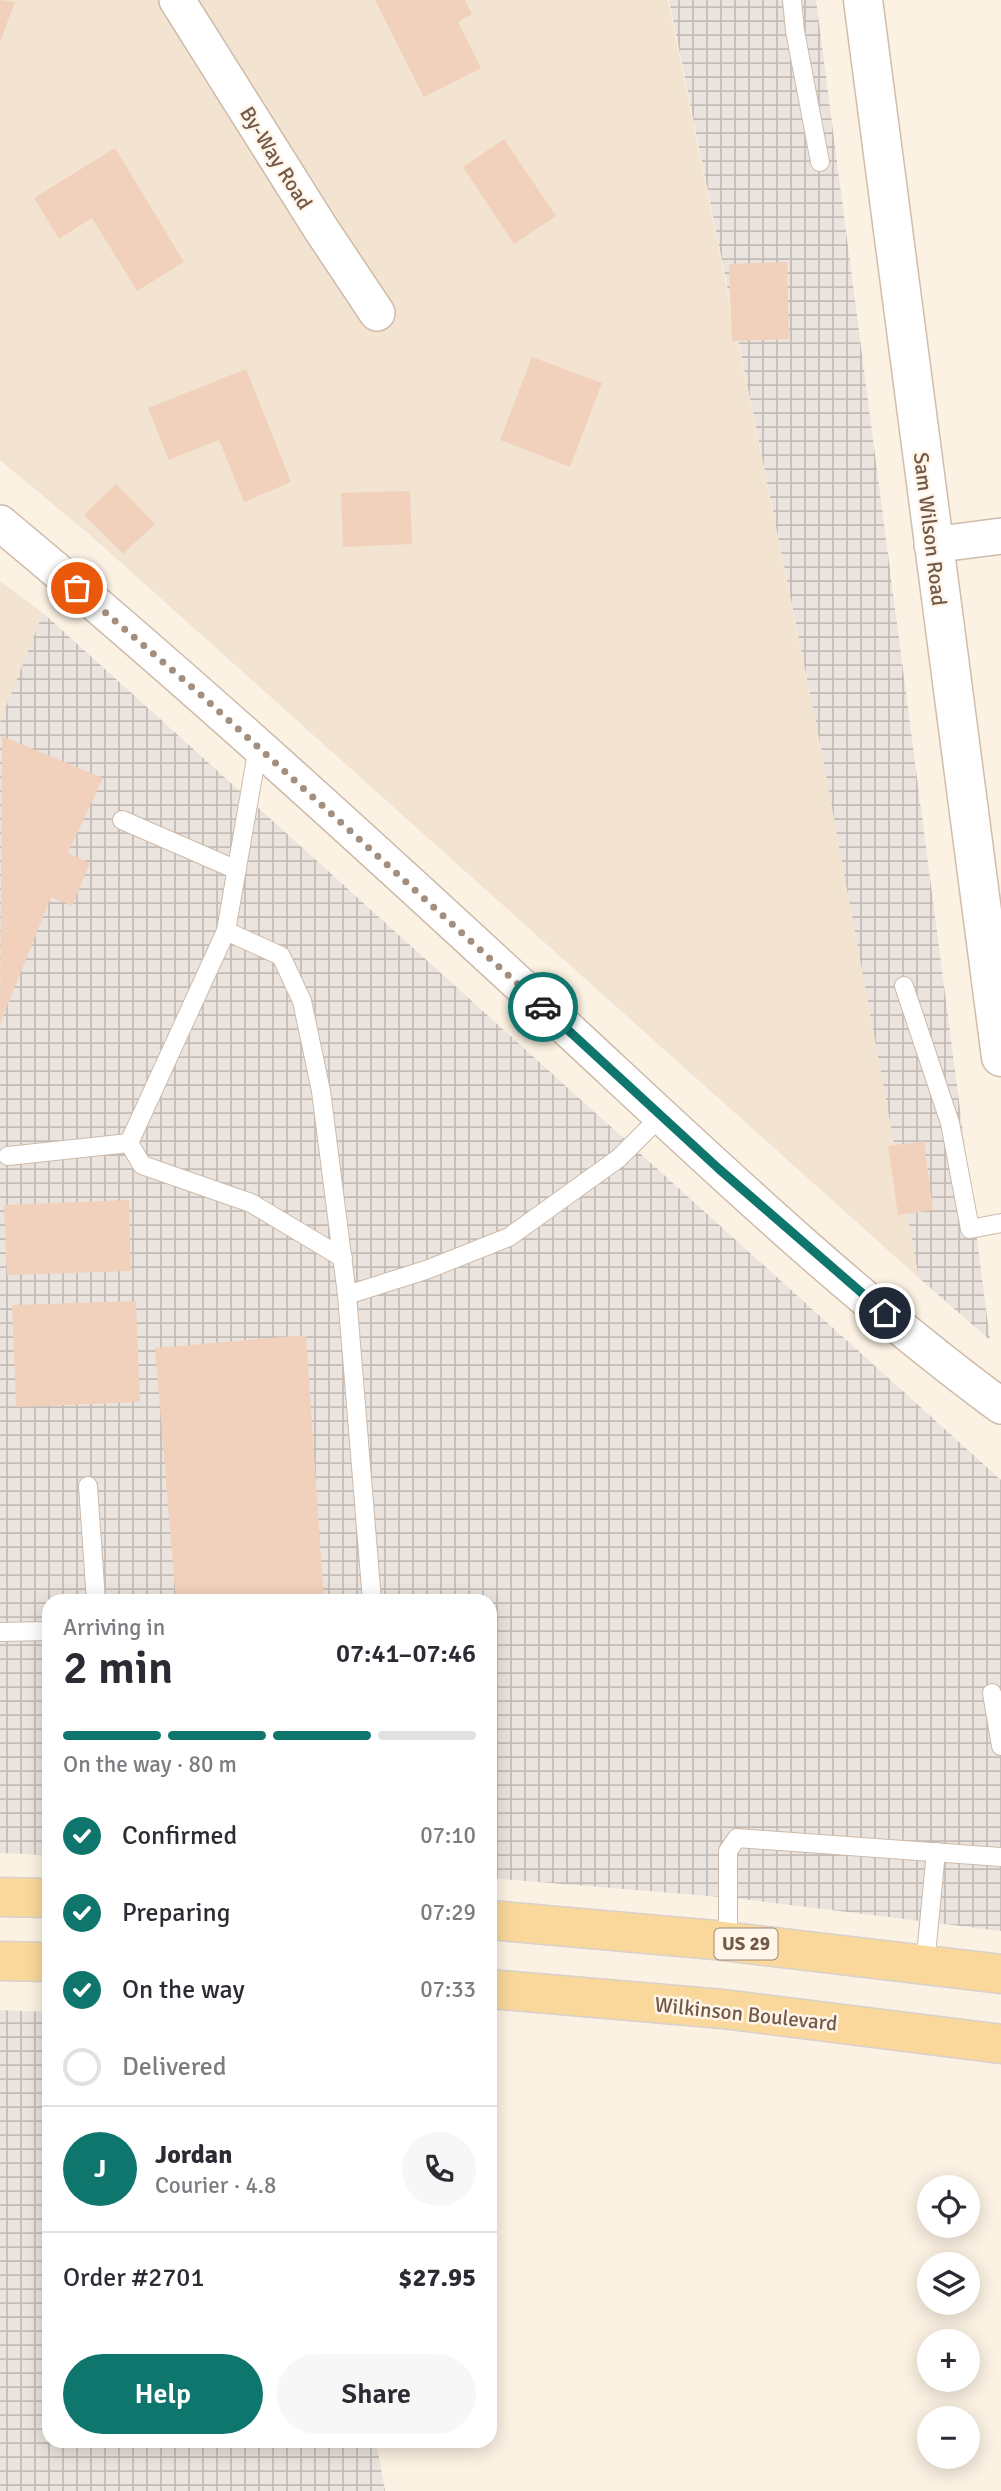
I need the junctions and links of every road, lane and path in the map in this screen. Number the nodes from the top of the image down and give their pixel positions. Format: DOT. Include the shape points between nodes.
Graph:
graph roads {
  1 [pos="177,0"];
  2 [pos="792,0"];
  3 [pos="863,0"];
  4 [pos="820,162"];
  5 [pos="377,313"];
  6 [pos="0,523"];
  7 [pos="1001,536"];
  8 [pos="932,545"];
  9 [pos="258,747"];
  10 [pos="122,820"];
  11 [pos="237,870"];
  12 [pos="226,931"];
  13 [pos="904,986"];
  14 [pos="1001,1057"];
  15 [pos="661,1116"];
  16 [pos="129,1143"];
  17 [pos="8,1156"];
  18 [pos="1001,1223"];
  19 [pos="343,1258"];
  20 [pos="347,1295"];
  21 [pos="1001,1406"];
  22 [pos="89,1486"];
  23 [pos="96,1594"];
  24 [pos="371,1594"];
  25 [pos="42,1631"];
  26 [pos="0,1632"];
  27 [pos="992,1693"];
  28 [pos="1001,1745"];
  29 [pos="936,1852"];
  30 [pos="1001,1857"];
  31 [pos="0,1897"];
  32 [pos="42,1898"];
  33 [pos="497,1921"];
  34 [pos="728,1941"];
  35 [pos="0,1961"];
  36 [pos="42,1962"];
  37 [pos="925,1965"];
  38 [pos="1001,1974"];
  39 [pos="497,1990"];
  40 [pos="1001,2045"];
  1 -- 5 [label="street, By-Way Road"];
  2 -- 4 [label="lane"];
  3 -- 8 [label="street, Sam Wilson Road"];
  6 -- 9 [label="street"];
  7 -- 8 [label="street"];
  8 -- 14 [label="street, Sam Wilson Road"];
  9 -- 11 [label="lane"];
  9 -- 15 [label="street"];
  10 -- 11 [label="lane"];
  11 -- 12 [label="lane"];
  12 -- 16 [label="lane"];
  12 -- 19 [label="lane" via="281,956 302,1001 332,1163"];
  13 -- 18 [label="lane" via="950,1123 970,1229"];
  15 -- 20 [label="lane" via="619,1158 509,1237"];
  15 -- 21 [label="street" via="947,1367"];
  16 -- 17 [label="lane"];
  16 -- 19 [label="lane" via="142,1165 251,1203"];
  19 -- 20 [label="lane"];
  20 -- 24 [label="lane"];
  22 -- 23 [label="lane"];
  25 -- 26 [label="lane"];
  27 -- 28 [label="lane"];
  29 -- 30 [label="lane"];
  29 -- 34 [label="lane" via="737,1838 728,1851"];
  29 -- 37 [label="lane"];
  31 -- 32 [label="main road"];
  33 -- 34 [label="main road, US 29"];
  34 -- 37 [label="main road, US 29"];
  35 -- 36 [label="main road"];
  37 -- 38 [label="main road, US 29"];
  39 -- 40 [label="main road, Wilkinson Boulevard" via="723,2009"];
}
